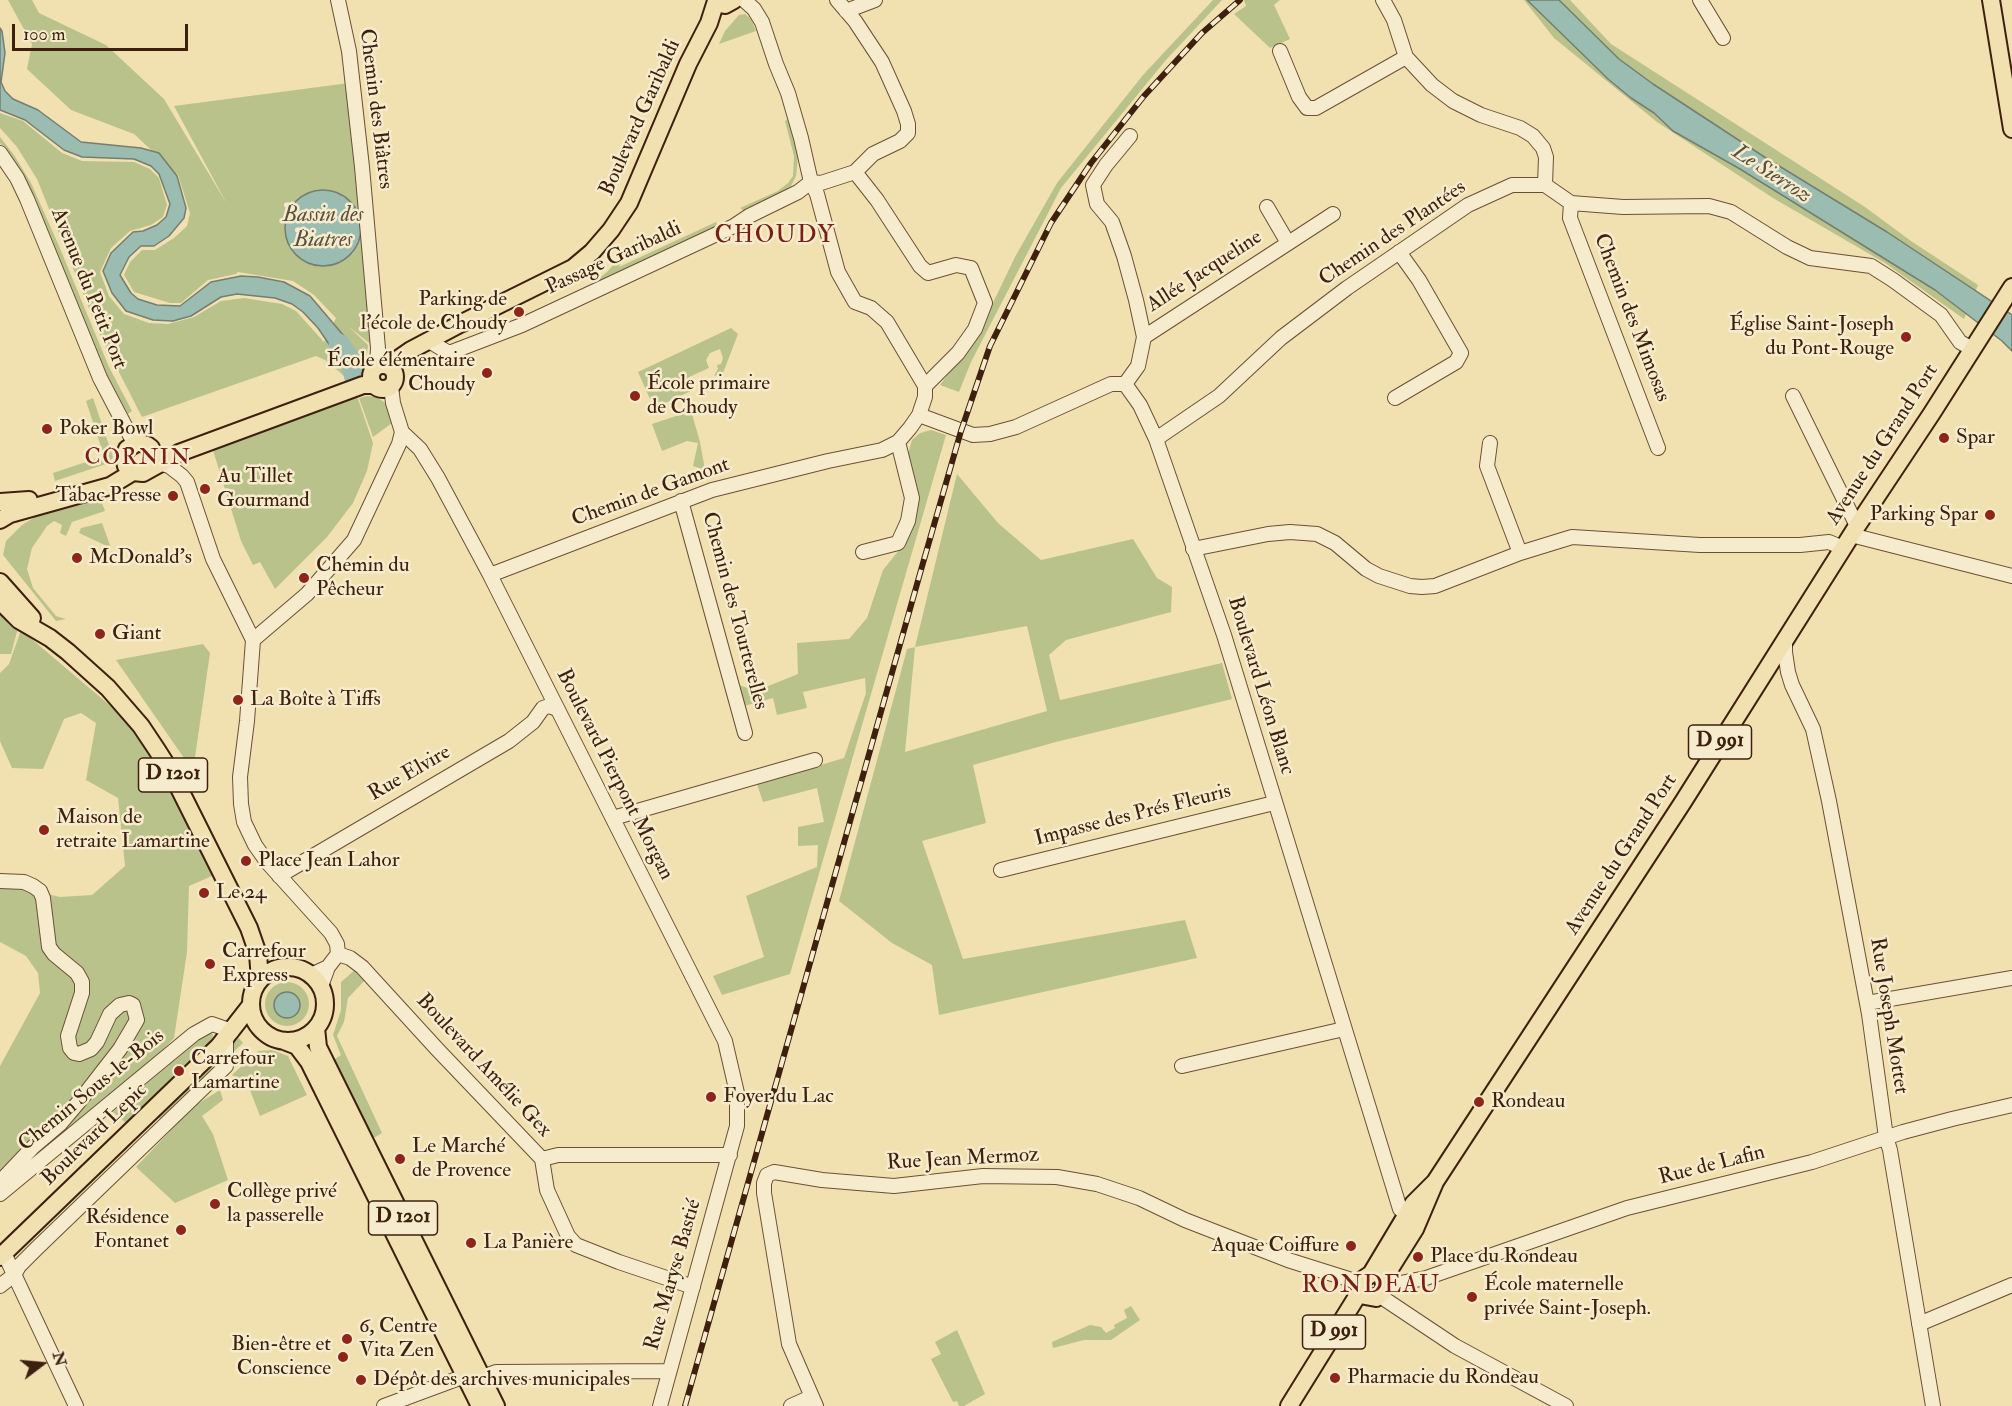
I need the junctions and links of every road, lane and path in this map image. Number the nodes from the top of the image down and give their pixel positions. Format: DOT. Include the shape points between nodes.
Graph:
graph roads {
  1 [pos="338,0"];
  2 [pos="875,0"];
  3 [pos="1383,0"];
  4 [pos="1991,0"];
  5 [pos="733,4"];
  6 [pos="1707,4"];
  7 [pos="842,5"];
  8 [pos="1723,38"];
  9 [pos="1280,51"];
  10 [pos="1406,57"];
  11 [pos="2012,129"];
  12 [pos="1130,136"];
  13 [pos="0,153"];
  14 [pos="855,172"];
  15 [pos="811,182"];
  16 [pos="1545,185"];
  17 [pos="1571,203"];
  18 [pos="1267,207"];
  19 [pos="1333,214"];
  20 [pos="1288,243"];
  21 [pos="1399,252"];
  22 [pos="2010,290"];
  23 [pos="460,324"];
  24 [pos="1144,337"];
  25 [pos="429,341"];
  26 [pos="1975,343"];
  27 [pos="381,381"];
  28 [pos="1125,384"];
  29 [pos="925,386"];
  30 [pos="1793,396"];
  31 [pos="1395,398"];
  32 [pos="919,415"];
  33 [pos="402,430"];
  34 [pos="1156,439"];
  35 [pos="898,442"];
  36 [pos="134,443"];
  37 [pos="1490,443"];
  38 [pos="151,448"];
  39 [pos="1658,448"];
  40 [pos="179,453"];
  41 [pos="155,465"];
  42 [pos="129,466"];
  43 [pos="681,501"];
  44 [pos="0,502"];
  45 [pos="0,520"];
  46 [pos="1850,536"];
  47 [pos="1193,549"];
  48 [pos="863,552"];
  49 [pos="1520,553"];
  50 [pos="490,575"];
  51 [pos="2012,576"];
  52 [pos="0,582"];
  53 [pos="0,601"];
  54 [pos="50,638"];
  55 [pos="1785,638"];
  56 [pos="253,640"];
  57 [pos="557,709"];
  58 [pos="745,733"];
  59 [pos="816,760"];
  60 [pos="1274,802"];
  61 [pos="613,818"];
  62 [pos="1001,870"];
  63 [pos="279,876"];
  64 [pos="0,881"];
  65 [pos="249,928"];
  66 [pos="338,954"];
  67 [pos="284,967"];
  68 [pos="2012,978"];
  69 [pos="260,980"];
  70 [pos="316,981"];
  71 [pos="1867,1003"];
  72 [pos="251,1005"];
  73 [pos="259,1027"];
  74 [pos="316,1028"];
  75 [pos="1344,1029"];
  76 [pos="229,1035"];
  77 [pos="284,1041"];
  78 [pos="1182,1066"];
  79 [pos="2012,1105"];
  80 [pos="1886,1137"];
  81 [pos="730,1155"];
  82 [pos="542,1159"];
  83 [pos="0,1182"];
  84 [pos="0,1194"];
  85 [pos="1411,1222"];
  86 [pos="2,1255"];
  87 [pos="14,1275"];
  88 [pos="2012,1285"];
  89 [pos="0,1286"];
  90 [pos="693,1287"];
  91 [pos="1374,1287"];
  92 [pos="1919,1324"];
  93 [pos="669,1371"];
  94 [pos="473,1376"];
  95 [pos="813,1402"];
  96 [pos="76,1406"];
  97 [pos="384,1406"];
  98 [pos="480,1406"];
  99 [pos="496,1406"];
  100 [pos="660,1406"];
  101 [pos="791,1406"];
  102 [pos="1289,1406"];
  103 [pos="1566,1406"];
  104 [pos="1933,1406"];
  1 -- 27 [label="street, Chemin des Biâtres" via="349,51"];
  2 -- 7 [label="street"];
  3 -- 10 [label="street"];
  4 -- 11 [label="main road"];
  5 -- 15 [label="street" via="762,22 788,93"];
  5 -- 23 [label="main road, Boulevard Garibaldi" via="709,23 629,203 611,230 573,268"];
  6 -- 8 [label="street"];
  7 -- 14 [label="street" via="882,62 908,124 908,133 900,141 873,154"];
  9 -- 10 [label="street" via="1307,108 1316,108"];
  10 -- 16 [label="street" via="1432,86 1453,101 1533,136 1546,157"];
  12 -- 24 [label="street" via="1094,185 1097,204 1112,222 1124,256"];
  13 -- 36 [label="street, Avenue du Petit Port" via="27,199 100,378"];
  14 -- 15 [label="street" via="821,183"];
  14 -- 29 [label="street" via="920,266 928,273 956,265 971,267 985,303 975,329 958,353"];
  15 -- 25 [label="street, Passage Garibaldi" via="734,226 522,325 449,353"];
  15 -- 29 [label="street" via="838,272 855,302 887,322"];
  16 -- 17 [label="street"];
  16 -- 21 [label="street, Chemin des Plantées" via="1512,185 1468,205"];
  17 -- 26 [label="street" via="1709,206 1731,212 1810,258 1871,266 1941,315 1960,342"];
  17 -- 39 [label="street, Chemin des Mimosas" via="1570,218"];
  18 -- 20 [label="street, Allée Jacqueline"];
  19 -- 20 [label="street, Allée Jacqueline"];
  20 -- 24 [label="street, Allée Jacqueline"];
  21 -- 31 [label="street" via="1461,353 1456,362"];
  21 -- 34 [label="street, Chemin des Plantées" via="1281,338 1220,396"];
  22 -- 26 [label="main road, D 991"];
  23 -- 25 [label="main road, Boulevard Garibaldi"];
  23 -- 27 [label="main road, Boulevard Garibaldi" via="411,350"];
  24 -- 28 [label="street" via="1138,366"];
  25 -- 27 [label="main road, Boulevard Garibaldi" via="404,357"];
  26 -- 46 [label="main road, Avenue du Grand Port / D 991"];
  27 -- 33 [label="street"];
  27 -- 40 [label="main road, Boulevard Garibaldi"];
  28 -- 32 [label="street" via="1111,384 1016,427 990,434 973,435"];
  28 -- 34 [label="street, Boulevard Léon Blanc"];
  29 -- 32 [label="street"];
  30 -- 46 [label="street"];
  32 -- 35 [label="street"];
  33 -- 50 [label="street, Boulevard Pierpont Morgan" via="426,458"];
  33 -- 56 [label="street" via="354,540 307,594"];
  34 -- 47 [label="street, Boulevard Léon Blanc"];
  35 -- 43 [label="street, Chemin de Gamont" via="882,450 712,490"];
  35 -- 48 [label="street" via="912,498 908,521 897,543"];
  36 -- 38 [label="main road"];
  36 -- 42 [label="main road" via="127,449"];
  37 -- 49 [label="street" via="1487,466"];
  38 -- 40 [label="main road"];
  38 -- 41 [label="main road"];
  40 -- 41 [label="main road, Boulevard Garibaldi"];
  41 -- 42 [label="main road" via="143,473"];
  41 -- 56 [label="street" via="169,466 187,482 213,559"];
  42 -- 44 [label="main road" via="104,480 40,498"];
  42 -- 45 [label="main road" via="110,486"];
  43 -- 50 [label="street, Chemin de Gamont"];
  43 -- 58 [label="street, Chemin des Tourterelles"];
  46 -- 49 [label="street" via="1829,543 1800,545 1700,545 1572,537"];
  46 -- 51 [label="street"];
  46 -- 55 [label="main road, Avenue du Grand Port / D 991"];
  47 -- 49 [label="street" via="1268,534 1317,534 1379,576 1422,587 1435,586"];
  47 -- 60 [label="street, Boulevard Léon Blanc" via="1224,635"];
  50 -- 57 [label="street, Boulevard Pierpont Morgan"];
  52 -- 54 [label="main road, D 1201"];
  53 -- 54 [label="main road, D 1201" via="19,620"];
  54 -- 65 [label="main road, D 1201" via="108,688 152,742"];
  55 -- 71 [label="street, Rue Joseph Mottet" via="1792,686 1813,729 1819,752"];
  55 -- 85 [label="main road, Avenue du Grand Port / D 991"];
  56 -- 63 [label="street" via="241,804 255,845"];
  57 -- 61 [label="street, Boulevard Pierpont Morgan"];
  57 -- 63 [label="street, Rue Elvire" via="543,708 533,722 509,741"];
  59 -- 61 [label="street"];
  60 -- 62 [label="street, Impasse des Prés Fleuris"];
  60 -- 75 [label="street, Boulevard Léon Blanc"];
  61 -- 81 [label="street, Boulevard Pierpont Morgan" via="725,1041 737,1093 737,1126"];
  63 -- 66 [label="street" via="331,933"];
  64 -- 83 [label="street" via="24,882 40,891 49,947 82,982 68,1036 70,1048 79,1054 92,1049 110,1014 120,1005 133,1005 137,1020 82,1098"];
  65 -- 67 [label="main road, D 1201"];
  65 -- 69 [label="main road, D 1201" via="258,954"];
  66 -- 70 [label="street"];
  66 -- 82 [label="street, Boulevard Amélie Gex" via="362,967"];
  67 -- 69 [label="main road" via="266,973"];
  67 -- 70 [label="main road" via="294,967"];
  68 -- 71 [label="street"];
  69 -- 72 [label="main road" via="252,993"];
  70 -- 74 [label="main road" via="325,1008"];
  71 -- 80 [label="street, Rue Joseph Mottet"];
  72 -- 73 [label="main road"];
  72 -- 76 [label="main road, Boulevard Lepic"];
  73 -- 76 [label="main road"];
  73 -- 77 [label="main road"];
  74 -- 77 [label="main road" via="301,1038"];
  74 -- 94 [label="main road, D 1201" via="318,1047"];
  75 -- 78 [label="street"];
  75 -- 85 [label="street, Boulevard Léon Blanc" via="1400,1209"];
  76 -- 84 [label="street, Chemin Sous-le-Bois" via="212,1024 194,1034"];
  76 -- 86 [label="main road, Boulevard Lepic"];
  76 -- 87 [label="street, Boulevard Lepic" via="226,1066 37,1248"];
  77 -- 94 [label="main road, D 1201" via="297,1046 309,1062"];
  79 -- 80 [label="street, Rue de Lafin"];
  80 -- 91 [label="street, Rue de Lafin" via="1812,1162 1627,1208 1426,1278"];
  80 -- 92 [label="street, Rue Joseph Mottet"];
  81 -- 82 [label="street" via="558,1155"];
  81 -- 90 [label="street, Rue Maryse Bastié"];
  82 -- 90 [label="street, Boulevard Amélie Gex" via="547,1190 576,1245"];
  85 -- 91 [label="main road, D 991"];
  86 -- 87 [label="street"];
  87 -- 89 [label="street, Boulevard Lepic"];
  87 -- 96 [label="street"];
  88 -- 92 [label="street"];
  90 -- 93 [label="street, Rue Maryse Bastié"];
  91 -- 95 [label="street, Rue Jean Mermoz" via="1288,1260 1097,1184 1056,1177 983,1176 894,1186 774,1172 766,1176 764,1193 789,1344"];
  91 -- 102 [label="main road, D 991"];
  91 -- 103 [label="street" via="1455,1346"];
  92 -- 104 [label="street, Rue Joseph Mottet"];
  93 -- 94 [label="street" via="496,1372"];
  93 -- 100 [label="street, Rue Maryse Bastié"];
  94 -- 97 [label="street"];
  94 -- 98 [label="main road, D 1201"];
  94 -- 99 [label="main road, D 1201"];
  95 -- 101 [label="street"];
}
